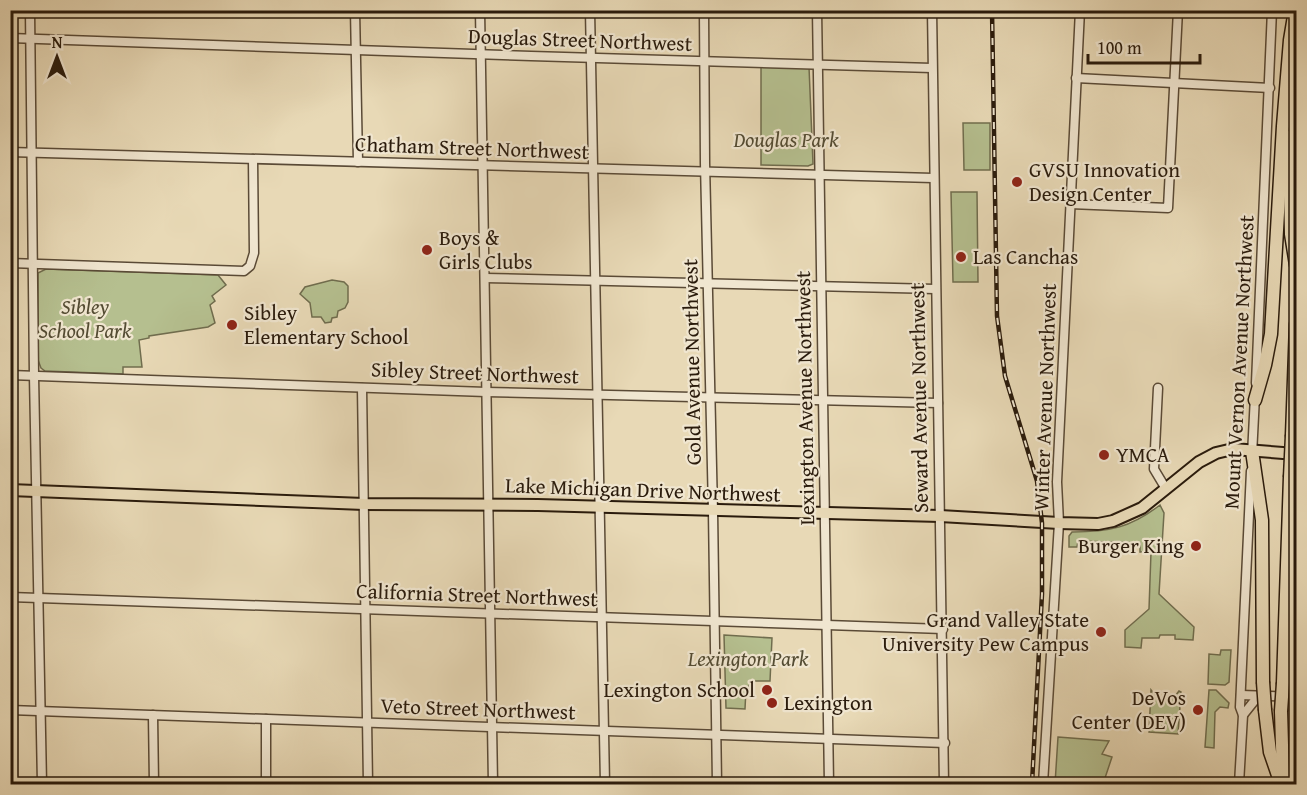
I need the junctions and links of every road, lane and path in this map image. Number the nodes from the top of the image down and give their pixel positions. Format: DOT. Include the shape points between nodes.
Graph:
graph roads {
  1 [pos="30,10"];
  2 [pos="356,10"];
  3 [pos="480,10"];
  4 [pos="590,10"];
  5 [pos="704,10"];
  6 [pos="817,10"];
  7 [pos="932,10"];
  8 [pos="1080,10"];
  9 [pos="1178,10"];
  10 [pos="1272,10"];
  11 [pos="1295,10"];
  12 [pos="10,38"];
  13 [pos="31,39"];
  14 [pos="357,50"];
  15 [pos="481,54"];
  16 [pos="591,58"];
  17 [pos="704,62"];
  18 [pos="818,65"];
  19 [pos="932,68"];
  20 [pos="1076,78"];
  21 [pos="1288,79"];
  22 [pos="1173,83"];
  23 [pos="1270,88"];
  24 [pos="10,152"];
  25 [pos="32,153"];
  26 [pos="253,159"];
  27 [pos="358,162"];
  28 [pos="483,165"];
  29 [pos="592,169"];
  30 [pos="705,172"];
  31 [pos="819,175"];
  32 [pos="933,178"];
  33 [pos="1070,204"];
  34 [pos="10,263"];
  35 [pos="32,264"];
  36 [pos="1296,265"];
  37 [pos="485,278"];
  38 [pos="595,280"];
  39 [pos="708,283"];
  40 [pos="820,285"];
  41 [pos="935,289"];
  42 [pos="1296,324"];
  43 [pos="10,375"];
  44 [pos="34,376"];
  45 [pos="362,388"];
  46 [pos="1158,388"];
  47 [pos="486,392"];
  48 [pos="598,394"];
  49 [pos="710,398"];
  50 [pos="1255,400"];
  51 [pos="823,401"];
  52 [pos="938,403"];
  53 [pos="1252,451"];
  54 [pos="1296,454"];
  55 [pos="1166,489"];
  56 [pos="10,490"];
  57 [pos="36,490"];
  58 [pos="364,504"];
  59 [pos="488,505"];
  60 [pos="600,507"];
  61 [pos="713,511"];
  62 [pos="825,514"];
  63 [pos="940,516"];
  64 [pos="1059,524"];
  65 [pos="10,597"];
  66 [pos="38,598"];
  67 [pos="366,609"];
  68 [pos="490,613"];
  69 [pos="602,617"];
  70 [pos="714,621"];
  71 [pos="826,625"];
  72 [pos="943,629"];
  73 [pos="1240,695"];
  74 [pos="1264,696"];
  75 [pos="1296,697"];
  76 [pos="10,710"];
  77 [pos="40,711"];
  78 [pos="153,716"];
  79 [pos="1243,716"];
  80 [pos="266,719"];
  81 [pos="368,723"];
  82 [pos="493,727"];
  83 [pos="604,731"];
  84 [pos="716,735"];
  85 [pos="829,739"];
  86 [pos="945,743"];
  87 [pos="42,784"];
  88 [pos="154,784"];
  89 [pos="267,784"];
  90 [pos="369,784"];
  91 [pos="493,784"];
  92 [pos="605,784"];
  93 [pos="717,784"];
  94 [pos="830,784"];
  95 [pos="944,784"];
  96 [pos="1043,784"];
  97 [pos="1239,784"];
  98 [pos="1282,784"];
  1 -- 13 [label="street"];
  2 -- 14 [label="street"];
  3 -- 15 [label="street"];
  4 -- 16 [label="street"];
  5 -- 17 [label="street, Gold Avenue Northwest"];
  6 -- 18 [label="street, Lexington Avenue Northwest"];
  7 -- 19 [label="street, Seward Avenue Northwest"];
  8 -- 20 [label="street, Winter Avenue Northwest"];
  9 -- 22 [label="street"];
  10 -- 23 [label="street, Mount Vernon Avenue Northwest"];
  11 -- 21 [label="highway"];
  12 -- 13 [label="street, Douglas Street Northwest"];
  13 -- 14 [label="street, Douglas Street Northwest"];
  13 -- 25 [label="street"];
  14 -- 15 [label="street, Douglas Street Northwest"];
  14 -- 27 [label="street"];
  15 -- 16 [label="street, Douglas Street Northwest"];
  15 -- 28 [label="street"];
  16 -- 17 [label="street, Douglas Street Northwest"];
  16 -- 29 [label="street"];
  17 -- 18 [label="street, Douglas Street Northwest"];
  17 -- 30 [label="street, Gold Avenue Northwest"];
  18 -- 19 [label="street, Douglas Street Northwest"];
  18 -- 31 [label="street, Lexington Avenue Northwest"];
  19 -- 32 [label="street, Seward Avenue Northwest"];
  20 -- 22 [label="street"];
  20 -- 33 [label="street, Winter Avenue Northwest"];
  21 -- 36 [label="highway" via="1291,234"];
  21 -- 50 [label="highway" via="1271,334"];
  22 -- 23 [label="street"];
  22 -- 33 [label="street" via="1168,208"];
  23 -- 50 [label="street, Mount Vernon Avenue Northwest"];
  24 -- 25 [label="street, Chatham Street Northwest"];
  25 -- 26 [label="street, Chatham Street Northwest"];
  25 -- 35 [label="street"];
  26 -- 27 [label="street, Chatham Street Northwest"];
  26 -- 35 [label="street" via="254,253 247,269"];
  27 -- 28 [label="street, Chatham Street Northwest"];
  28 -- 29 [label="street, Chatham Street Northwest"];
  28 -- 37 [label="street"];
  29 -- 30 [label="street, Chatham Street Northwest"];
  29 -- 38 [label="street"];
  30 -- 31 [label="street, Chatham Street Northwest"];
  30 -- 39 [label="street, Gold Avenue Northwest"];
  31 -- 32 [label="street, Chatham Street Northwest"];
  31 -- 40 [label="street, Lexington Avenue Northwest"];
  32 -- 41 [label="street, Seward Avenue Northwest"];
  33 -- 64 [label="street, Winter Avenue Northwest" via="1057,482"];
  34 -- 35 [label="street"];
  35 -- 44 [label="street"];
  37 -- 38 [label="street"];
  37 -- 47 [label="street"];
  38 -- 39 [label="street"];
  38 -- 48 [label="street"];
  39 -- 40 [label="street"];
  39 -- 49 [label="street, Gold Avenue Northwest"];
  40 -- 41 [label="street"];
  40 -- 51 [label="street, Lexington Avenue Northwest"];
  41 -- 52 [label="street, Seward Avenue Northwest"];
  42 -- 98 [label="highway, bridge" via="1281,711"];
  43 -- 44 [label="street, Sibley Street Northwest"];
  44 -- 45 [label="street, Sibley Street Northwest"];
  44 -- 57 [label="street"];
  45 -- 47 [label="street, Sibley Street Northwest"];
  45 -- 58 [label="street"];
  46 -- 55 [label="street" via="1154,469"];
  47 -- 48 [label="street, Sibley Street Northwest"];
  47 -- 59 [label="street"];
  48 -- 49 [label="street, Sibley Street Northwest"];
  48 -- 60 [label="street"];
  49 -- 51 [label="street, Sibley Street Northwest"];
  49 -- 61 [label="street, Gold Avenue Northwest"];
  50 -- 53 [label="street, Mount Vernon Avenue Northwest"];
  51 -- 52 [label="street, Sibley Street Northwest"];
  51 -- 62 [label="street, Lexington Avenue Northwest"];
  52 -- 63 [label="street, Seward Avenue Northwest"];
  53 -- 54 [label="main road, Lake Michigan Drive Northwest"];
  53 -- 55 [label="main road, Lake Michigan Drive Northwest" via="1233,449 1216,453"];
  53 -- 73 [label="street, Mount Vernon Avenue Northwest"];
  53 -- 98 [label="highway, bridge" via="1262,520 1264,710 1270,752"];
  55 -- 64 [label="main road, Lake Michigan Drive Northwest" via="1142,508 1113,521"];
  56 -- 57 [label="main road, Lake Michigan Drive Northwest"];
  57 -- 58 [label="main road, Lake Michigan Drive Northwest"];
  57 -- 66 [label="street"];
  58 -- 59 [label="main road, Lake Michigan Drive Northwest"];
  58 -- 67 [label="street"];
  59 -- 60 [label="main road, Lake Michigan Drive Northwest"];
  59 -- 68 [label="street"];
  60 -- 61 [label="main road, Lake Michigan Drive Northwest"];
  60 -- 69 [label="street"];
  61 -- 62 [label="main road, Lake Michigan Drive Northwest"];
  61 -- 70 [label="street, Gold Avenue Northwest"];
  62 -- 63 [label="main road, Lake Michigan Drive Northwest"];
  62 -- 71 [label="street, Lexington Avenue Northwest"];
  63 -- 64 [label="main road, Lake Michigan Drive Northwest"];
  63 -- 72 [label="street, Seward Avenue Northwest"];
  64 -- 96 [label="street, Winter Avenue Northwest"];
  65 -- 66 [label="street, California Street Northwest"];
  66 -- 67 [label="street, California Street Northwest"];
  66 -- 77 [label="street"];
  67 -- 68 [label="street, California Street Northwest"];
  67 -- 81 [label="street"];
  68 -- 69 [label="street, California Street Northwest"];
  68 -- 82 [label="street"];
  69 -- 70 [label="street, California Street Northwest"];
  69 -- 83 [label="street"];
  70 -- 71 [label="street, California Street Northwest"];
  70 -- 84 [label="street, Gold Avenue Northwest"];
  71 -- 72 [label="street, California Street Northwest"];
  71 -- 85 [label="street, Lexington Avenue Northwest"];
  72 -- 86 [label="street, Seward Avenue Northwest"];
  73 -- 74 [label="street"];
  73 -- 79 [label="street, Mount Vernon Avenue Northwest"];
  74 -- 75 [label="street"];
  74 -- 79 [label="street" via="1255,700"];
  76 -- 77 [label="street, Veto Street Northwest"];
  77 -- 78 [label="street, Veto Street Northwest"];
  77 -- 87 [label="street"];
  78 -- 80 [label="street, Veto Street Northwest"];
  78 -- 88 [label="street"];
  79 -- 97 [label="street, Mount Vernon Avenue Northwest"];
  80 -- 81 [label="street, Veto Street Northwest"];
  80 -- 89 [label="street"];
  81 -- 82 [label="street, Veto Street Northwest"];
  81 -- 90 [label="street"];
  82 -- 83 [label="street, Veto Street Northwest"];
  82 -- 91 [label="street"];
  83 -- 84 [label="street, Veto Street Northwest"];
  83 -- 92 [label="street"];
  84 -- 85 [label="street, Veto Street Northwest"];
  84 -- 93 [label="street, Gold Avenue Northwest"];
  85 -- 86 [label="street, Veto Street Northwest"];
  85 -- 94 [label="street, Lexington Avenue Northwest"];
  86 -- 95 [label="street, Seward Avenue Northwest"];
}
